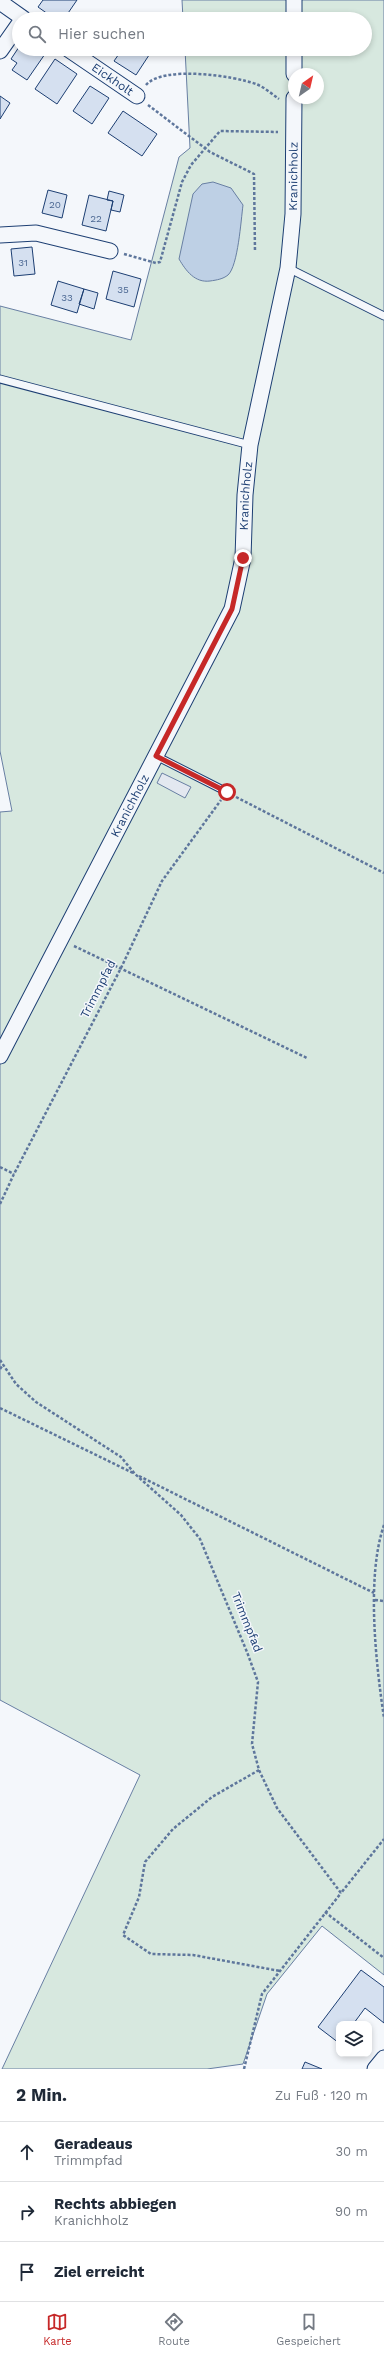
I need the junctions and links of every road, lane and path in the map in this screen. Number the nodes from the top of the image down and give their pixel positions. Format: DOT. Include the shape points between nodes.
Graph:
graph roads {
  1 [pos="294,0"];
  2 [pos="5,5"];
  3 [pos="13,12"];
  4 [pos="294,12"];
  5 [pos="12,34"];
  6 [pos="0,51"];
  7 [pos="78,56"];
  8 [pos="294,56"];
  9 [pos="294,68"];
  10 [pos="137,96"];
  11 [pos="288,103"];
  12 [pos="294,104"];
  13 [pos="294,132"];
  14 [pos="205,149"];
  15 [pos="0,235"];
  16 [pos="110,250"];
  17 [pos="255,252"];
  18 [pos="288,268"];
  19 [pos="384,316"];
  20 [pos="0,379"];
  21 [pos="250,445"];
  22 [pos="156,756"];
  23 [pos="227,792"];
  24 [pos="384,873"];
  25 [pos="61,940"];
  26 [pos="121,968"];
  27 [pos="0,1056"];
  28 [pos="307,1058"];
  29 [pos="0,1167"];
  30 [pos="14,1174"];
  31 [pos="0,1204"];
  32 [pos="0,1360"];
  33 [pos="3,1365"];
  34 [pos="0,1369"];
  35 [pos="0,1408"];
  36 [pos="135,1474"];
  37 [pos="384,1525"];
  38 [pos="374,1593"];
  39 [pos="375,1600"];
  40 [pos="384,1601"];
  41 [pos="384,1718"];
  42 [pos="259,1770"];
  43 [pos="384,1839"];
  44 [pos="340,1894"];
  45 [pos="325,1912"];
  46 [pos="384,1958"];
  47 [pos="280,1971"];
  48 [pos="384,2058"];
  49 [pos="244,2069"];
  50 [pos="375,2069"];
  1 -- 4 [label="street"];
  2 -- 3 [label="street"];
  5 -- 6 [label="street"];
  7 -- 10 [label="street, Eickholt"];
  8 -- 9 [label="street"];
  10 -- 11 [label="path" via="150,81 173,74 227,77 257,84"];
  10 -- 14 [label="path"];
  12 -- 13 [label="street, Kranichholz"];
  13 -- 14 [label="path" via="220,131"];
  13 -- 18 [label="street, Kranichholz" via="293,214"];
  14 -- 16 [label="path" via="191,165 182,182 160,262"];
  14 -- 17 [label="path" via="254,174"];
  15 -- 16 [label="street" via="36,233"];
  18 -- 19 [label="lane"];
  18 -- 21 [label="street, Kranichholz"];
  20 -- 21 [label="lane"];
  21 -- 22 [label="street, Kranichholz" via="243,558 232,609"];
  22 -- 23 [label="lane"];
  22 -- 25 [label="street, Kranichholz"];
  23 -- 24 [label="path"];
  23 -- 26 [label="path, Trimmpfad" via="162,881"];
  25 -- 26 [label="path"];
  25 -- 27 [label="street, Kranichholz"];
  26 -- 28 [label="path"];
  26 -- 30 [label="path, Trimmpfad"];
  29 -- 30 [label="path"];
  30 -- 31 [label="path, Trimmpfad"];
  32 -- 33 [label="path, Trimmpfad"];
  33 -- 34 [label="path"];
  33 -- 36 [label="path, Trimmpfad" via="16,1384 36,1402 121,1457"];
  35 -- 36 [label="path"];
  36 -- 38 [label="path"];
  36 -- 42 [label="path, Trimmpfad" via="181,1515 200,1539 221,1589 258,1682 252,1744"];
  37 -- 38 [label="path" via="379,1539"];
  38 -- 39 [label="path"];
  39 -- 40 [label="path"];
  39 -- 41 [label="path" via="377,1668"];
  42 -- 44 [label="path, Trimmpfad" via="277,1808"];
  42 -- 47 [label="path" via="212,1797 173,1830 145,1862 139,1897 123,1935 151,1954 193,1955"];
  43 -- 44 [label="path"];
  44 -- 45 [label="path"];
  45 -- 46 [label="path"];
  45 -- 47 [label="path"];
  47 -- 49 [label="path" via="262,1994"];
  48 -- 50 [label="street"];
}
